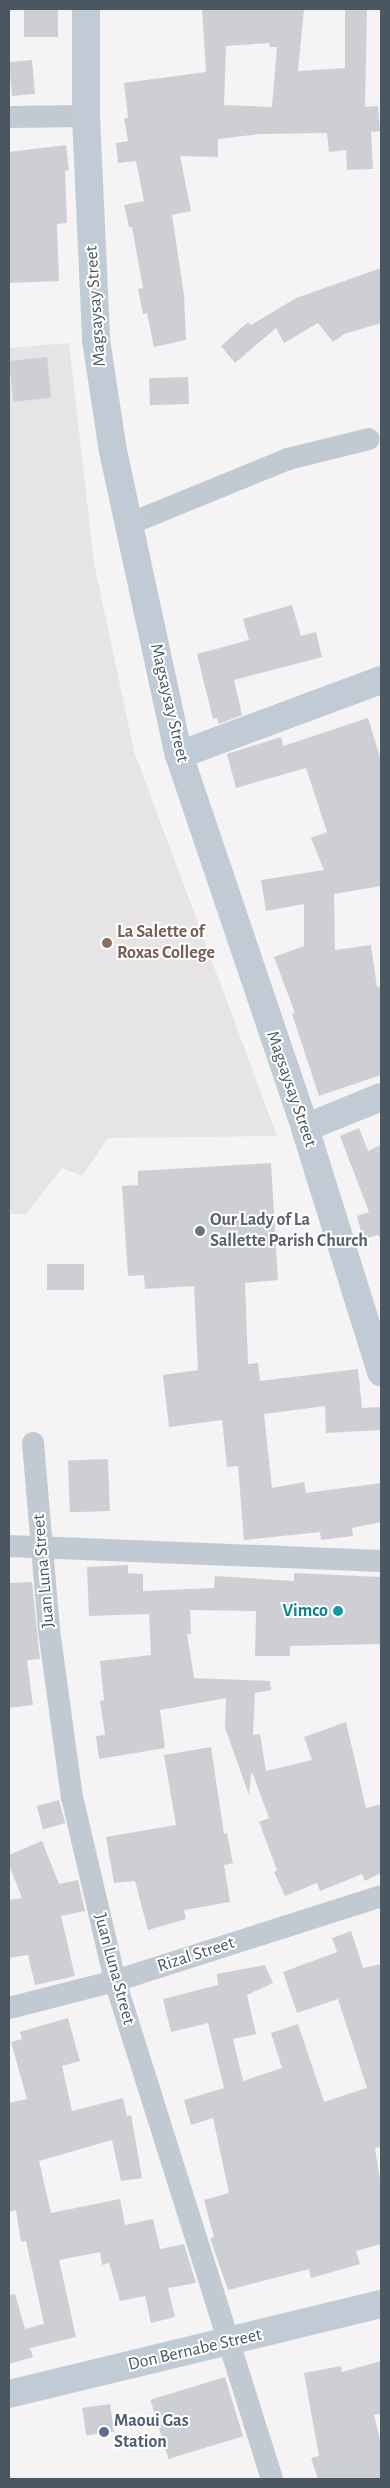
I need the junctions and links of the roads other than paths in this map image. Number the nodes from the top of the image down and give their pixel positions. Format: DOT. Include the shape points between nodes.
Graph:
graph roads {
  1 [pos="86,9"];
  2 [pos="86,116"];
  3 [pos="9,117"];
  4 [pos="370,439"];
  5 [pos="129,524"];
  6 [pos="381,680"];
  7 [pos="179,755"];
  8 [pos="381,1097"];
  9 [pos="305,1128"];
  10 [pos="381,1372"];
  11 [pos="33,1443"];
  12 [pos="40,1545"];
  13 [pos="9,1546"];
  14 [pos="381,1561"];
  15 [pos="381,1896"];
  16 [pos="115,1980"];
  17 [pos="9,2008"];
  18 [pos="381,2304"];
  19 [pos="227,2343"];
  20 [pos="9,2394"];
  21 [pos="272,2479"];
  1 -- 2 [label="street, Magsaysay Street"];
  2 -- 3 [label="street"];
  2 -- 5 [label="street, Magsaysay Street" via="96,340 113,451"];
  4 -- 5 [label="street" via="288,459"];
  5 -- 7 [label="street, Magsaysay Street"];
  6 -- 7 [label="street"];
  7 -- 9 [label="street, Magsaysay Street"];
  8 -- 9 [label="street"];
  9 -- 10 [label="street, Magsaysay Street"];
  11 -- 12 [label="street, Juan Luna Street"];
  12 -- 13 [label="street"];
  12 -- 14 [label="street"];
  12 -- 16 [label="street, Juan Luna Street" via="72,1797"];
  15 -- 16 [label="street, Rizal Street"];
  16 -- 17 [label="street, Rizal Street"];
  16 -- 19 [label="street, Juan Luna Street"];
  18 -- 19 [label="street, Don Bernabe Street"];
  19 -- 20 [label="street, Don Bernabe Street"];
  19 -- 21 [label="street, Juan Luna Street"];
}
